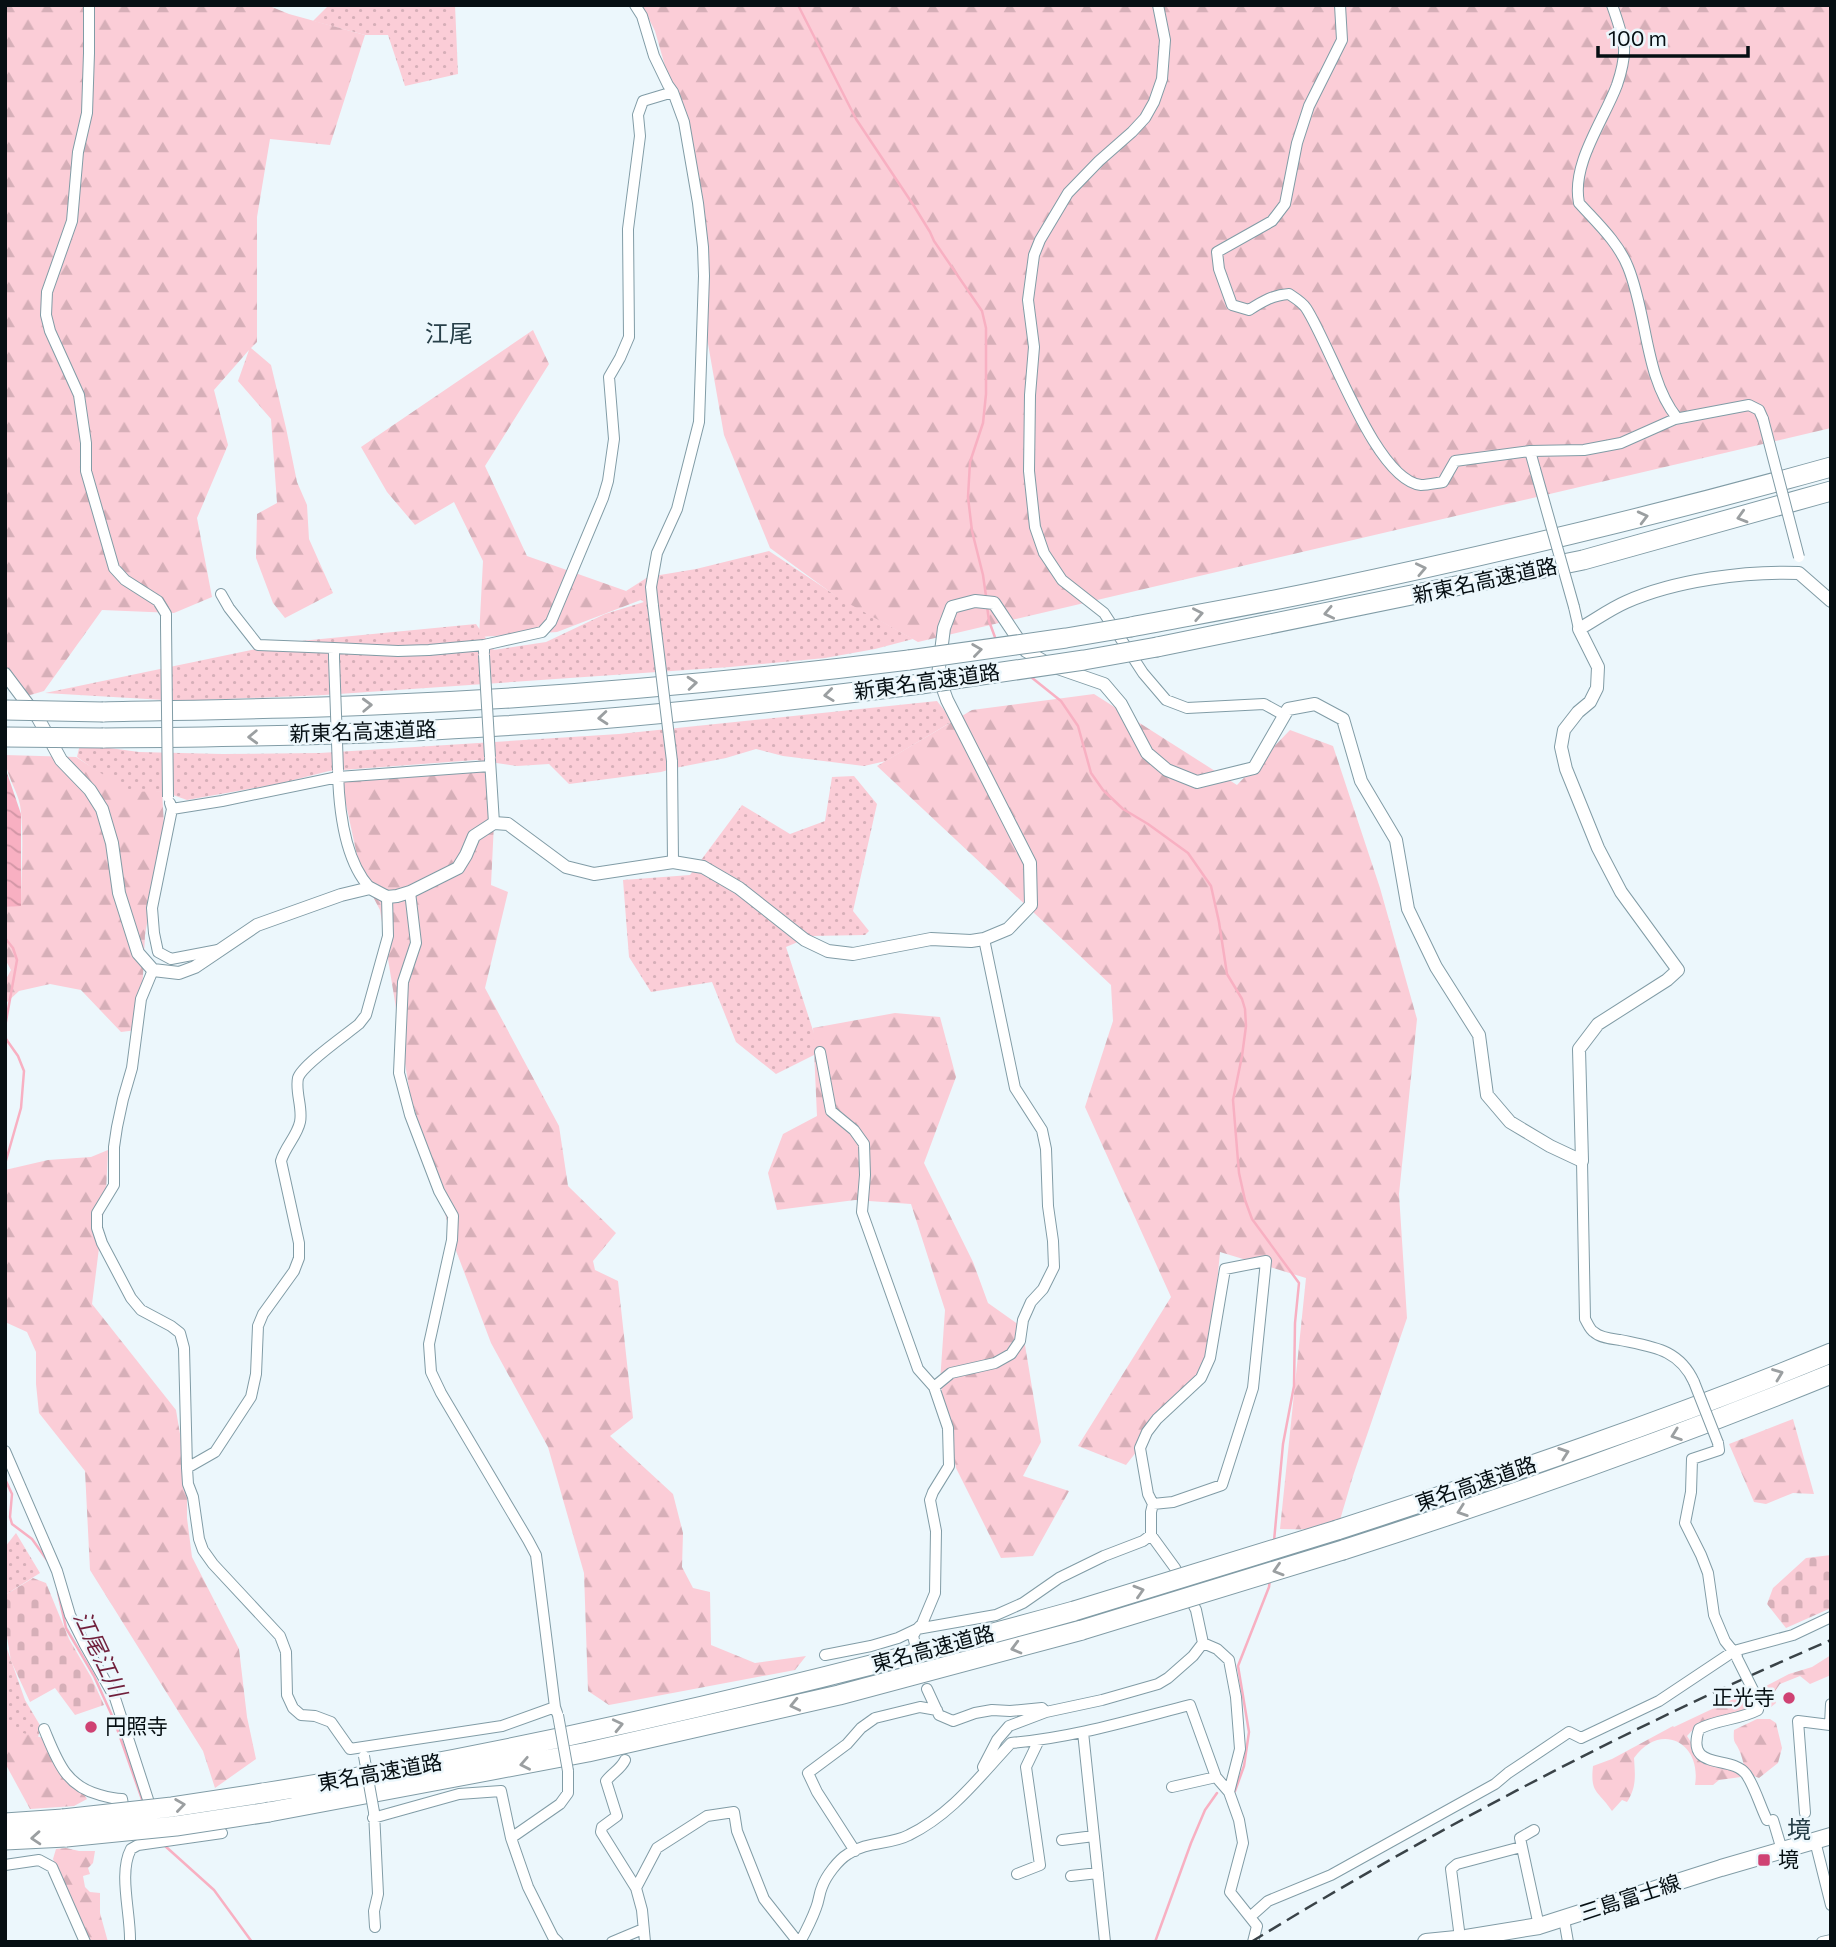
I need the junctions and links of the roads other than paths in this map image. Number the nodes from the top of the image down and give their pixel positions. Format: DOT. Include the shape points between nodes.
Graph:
graph roads {
  1 [pos="89,5"];
  2 [pos="635,5"];
  3 [pos="1158,5"];
  4 [pos="1340,5"];
  5 [pos="1612,5"];
  6 [pos="673,92"];
  7 [pos="1678,418"];
  8 [pos="1530,451"];
  9 [pos="1831,467"];
  10 [pos="1831,491"];
  11 [pos="1800,573"];
  12 [pos="221,594"];
  13 [pos="1831,600"];
  14 [pos="1579,629"];
  15 [pos="484,650"];
  16 [pos="334,653"];
  17 [pos="5,674"];
  18 [pos="5,710"];
  19 [pos="1284,715"];
  20 [pos="5,737"];
  21 [pos="490,762"];
  22 [pos="338,774"];
  23 [pos="172,809"];
  24 [pos="494,823"];
  25 [pos="673,862"];
  26 [pos="370,888"];
  27 [pos="410,892"];
  28 [pos="387,897"];
  29 [pos="984,939"];
  30 [pos="220,950"];
  31 [pos="153,970"];
  32 [pos="820,1052"];
  33 [pos="1581,1161"];
  34 [pos="1831,1353"];
  35 [pos="1831,1374"];
  36 [pos="934,1387"];
  37 [pos="5,1451"];
  38 [pos="187,1468"];
  39 [pos="1153,1504"];
  40 [pos="1151,1535"];
  41 [pos="1831,1617"];
  42 [pos="916,1629"];
  43 [pos="1202,1643"];
  44 [pos="915,1644"];
  45 [pos="1736,1654"];
  46 [pos="825,1655"];
  47 [pos="928,1689"];
  48 [pos="1831,1704"];
  49 [pos="937,1710"];
  50 [pos="556,1711"];
  51 [pos="1046,1712"];
  52 [pos="44,1729"];
  53 [pos="1083,1732"];
  54 [pos="1038,1740"];
  55 [pos="363,1751"];
  56 [pos="625,1760"];
  57 [pos="984,1772"];
  58 [pos="1216,1777"];
  59 [pos="1172,1787"];
  60 [pos="1229,1792"];
  61 [pos="1805,1813"];
  62 [pos="374,1815"];
  63 [pos="5,1823"];
  64 [pos="65,1828"];
  65 [pos="1534,1830"];
  66 [pos="222,1833"];
  67 [pos="1094,1836"];
  68 [pos="155,1838"];
  69 [pos="511,1838"];
  70 [pos="1823,1839"];
  71 [pos="5,1840"];
  72 [pos="1062,1840"];
  73 [pos="1521,1847"];
  74 [pos="131,1849"];
  75 [pos="1782,1850"];
  76 [pos="855,1851"];
  77 [pos="5,1866"];
  78 [pos="1098,1873"];
  79 [pos="1017,1874"];
  80 [pos="1071,1876"];
  81 [pos="636,1888"];
  82 [pos="1831,1905"];
  83 [pos="1250,1917"];
  84 [pos="1564,1919"];
  85 [pos="1539,1926"];
  86 [pos="374,1927"];
  87 [pos="643,1929"];
  88 [pos="1464,1939"];
  89 [pos="1831,1940"];
  90 [pos="85,1941"];
  91 [pos="130,1942"];
  92 [pos="558,1942"];
  93 [pos="612,1942"];
  94 [pos="645,1942"];
  95 [pos="799,1942"];
  96 [pos="1105,1942"];
  97 [pos="1254,1942"];
  98 [pos="1426,1942"];
  99 [pos="1568,1942"];
  100 [pos="1822,1942"];
  1 -- 23 [label="street, bridge" via="86,113 72,221 47,292 46,315 79,395 86,471 114,568 158,601 166,614 168,797"];
  2 -- 6 [label="street"];
  3 -- 19 [label="street" via="1165,40 1154,102 1132,132 1068,193 1034,255 1028,300 1034,347 1029,471 1035,527 1044,553 1062,580 1104,613 1166,700 1186,708 1264,704"];
  4 -- 8 [label="street" via="1342,40 1309,106 1285,204 1272,221 1217,252 1232,305 1249,310 1264,300 1289,294 1305,306 1379,448 1398,473 1411,481 1422,485 1443,482 1455,461"];
  5 -- 7 [label="street" via="1624,49 1622,69 1583,160 1578,198 1628,266 1658,385"];
  6 -- 15 [label="street" via="643,101 638,115 640,136 628,229 629,337 609,377 614,439 603,498 551,622 542,632"];
  6 -- 25 [label="street, bridge" via="684,122 704,276 699,422 677,509 657,553 651,587 672,761"];
  7 -- 8 [label="street" via="1621,443 1584,450"];
  7 -- 11 [label="street, bridge" via="1749,405 1759,410"];
  8 -- 14 [label="street, bridge"];
  18 -- 9 [label="highway, 新東名高速道路, one-way, bridge" via="362,706 760,677 909,660 1066,638 1318,591 1523,546"];
  10 -- 20 [label="highway, 新東名高速道路, one-way, bridge" via="1583,560 1157,647 921,684 700,710 513,725 249,737"];
  11 -- 13 [label="street"];
  11 -- 14 [label="street" via="1764,572 1689,583 1626,602"];
  12 -- 16 [label="street" via="257,645"];
  14 -- 33 [label="street" via="1598,667 1597,688 1564,730 1561,747 1566,769 1621,891 1678,970 1598,1024 1579,1049"];
  15 -- 16 [label="street"];
  15 -- 21 [label="street, bridge"];
  16 -- 22 [label="street, bridge"];
  17 -- 31 [label="street" via="38,718 61,760 102,809 119,893 138,953"];
  19 -- 29 [label="street" via="1254,768 1197,782 1167,770 1147,753 1121,704 1104,684 1052,666 1026,651 994,603 975,601 952,607 944,628 938,675 1030,863 1031,905 1009,929"];
  19 -- 33 [label="street" via="1287,709 1315,704 1343,719 1361,781 1396,840 1408,909 1436,967 1479,1035 1487,1095 1510,1122"];
  21 -- 22 [label="street"];
  21 -- 24 [label="street"];
  22 -- 23 [label="street"];
  22 -- 26 [label="street" via="346,839 361,879"];
  23 -- 30 [label="street" via="152,908 158,952 171,959"];
  24 -- 25 [label="street" via="508,824 566,867 594,874"];
  24 -- 27 [label="street" via="474,836 458,868"];
  25 -- 29 [label="street" via="713,872 805,940 828,951 853,954 931,939"];
  26 -- 28 [label="street"];
  26 -- 30 [label="street" via="257,925"];
  27 -- 28 [label="street"];
  27 -- 50 [label="street" via="416,943 403,982 399,1073 410,1115 453,1216 429,1344 431,1372 536,1555"];
  28 -- 38 [label="street" via="388,936 366,1015 298,1078 300,1121 281,1161 299,1258 258,1326 251,1396 215,1452"];
  29 -- 36 [label="street" via="1015,1088 1042,1130 1054,1267 1031,1302 1011,1354 995,1363 951,1373"];
  30 -- 31 [label="street" via="179,973"];
  31 -- 38 [label="street" via="141,999 132,1069 117,1127 114,1185 97,1213 97,1228 131,1298 141,1310 180,1333"];
  32 -- 36 [label="street" via="831,1111 863,1144 862,1212 918,1369"];
  33 -- 45 [label="street, bridge" via="1585,1319 1594,1332 1653,1347 1680,1360 1689,1370 1718,1443 1719,1450 1692,1459 1685,1523 1708,1573 1714,1615"];
  64 -- 34 [label="highway, 東名高速道路, one-way, bridge" via="377,1775 591,1731 832,1675 1074,1611 1432,1499 1687,1410"];
  35 -- 64 [label="highway, 東名高速道路, one-way, bridge" via="1696,1428 1437,1520 1082,1630 839,1695 589,1752 269,1812 176,1826"];
  36 -- 42 [label="street" via="948,1428 949,1466 930,1500 936,1531 935,1593"];
  37 -- 68 [label="street" via="57,1571 70,1615 115,1698 155,1821"];
  38 -- 55 [label="street" via="203,1550 280,1636 286,1652 287,1695 293,1708 301,1715 331,1722 350,1749"];
  39 -- 39 [label="street" via="1140,1448 1157,1419 1205,1372 1225,1269 1266,1261 1252,1388 1222,1485"];
  39 -- 40 [label="street"];
  40 -- 42 [label="street" via="1059,1578 996,1615"];
  40 -- 43 [label="street" via="1175,1568 1196,1610"];
  41 -- 45 [label="street"];
  42 -- 44 [label="street"];
  42 -- 46 [label="street" via="871,1646"];
  43 -- 51 [label="street" via="1158,1684"];
  43 -- 60 [label="street" via="1229,1660 1236,1697 1240,1749"];
  45 -- 75 [label="street, bridge" via="1759,1702 1758,1710 1699,1729 1698,1750 1708,1760 1734,1765 1745,1773"];
  45 -- 83 [label="street" via="1659,1701 1581,1738 1569,1732 1495,1784 1331,1875 1268,1901"];
  47 -- 49 [label="street"];
  48 -- 61 [label="street" via="1830,1725 1798,1721"];
  49 -- 51 [label="street" via="953,1721 992,1710 1042,1708"];
  49 -- 76 [label="street" via="920,1707 875,1718 808,1773"];
  50 -- 55 [label="street" via="502,1726"];
  50 -- 69 [label="street, bridge" via="568,1793 560,1804"];
  51 -- 57 [label="street" via="1009,1726 997,1740"];
  52 -- 74 [label="street" via="75,1784 122,1799"];
  53 -- 54 [label="street"];
  53 -- 58 [label="street" via="1190,1705"];
  53 -- 67 [label="street"];
  54 -- 57 [label="street" via="1011,1743"];
  54 -- 79 [label="street" via="1026,1767 1040,1866"];
  55 -- 62 [label="street, bridge"];
  56 -- 81 [label="street" via="606,1781 617,1816 601,1832"];
  57 -- 76 [label="street" via="929,1825 906,1837"];
  58 -- 59 [label="street"];
  58 -- 60 [label="street"];
  60 -- 83 [label="street" via="1243,1843 1230,1892"];
  62 -- 69 [label="street" via="459,1794 502,1791"];
  62 -- 86 [label="street" via="378,1894"];
  63 -- 64 [label="highway, 東名高速道路"];
  64 -- 71 [label="highway, 東名高速道路, one-way"];
  65 -- 73 [label="street" via="1520,1838"];
  66 -- 68 [label="street"];
  67 -- 72 [label="street"];
  67 -- 78 [label="street"];
  68 -- 74 [label="street"];
  69 -- 92 [label="street" via="528,1886"];
  70 -- 75 [label="main road, 三島富士線"];
  70 -- 82 [label="street"];
  73 -- 85 [label="street"];
  73 -- 88 [label="street" via="1451,1869"];
  74 -- 91 [label="street" via="125,1869"];
  75 -- 84 [label="main road, 三島富士線"];
  76 -- 95 [label="street" via="822,1885"];
  77 -- 90 [label="street" via="39,1860 52,1867"];
  78 -- 80 [label="street"];
  78 -- 96 [label="street"];
  81 -- 87 [label="street"];
  81 -- 95 [label="street" via="657,1848 707,1816 734,1812 764,1899"];
  83 -- 97 [label="street" via="1257,1926"];
  84 -- 85 [label="main road, 三島富士線"];
  84 -- 99 [label="street"];
  85 -- 88 [label="main road, 三島富士線"];
  87 -- 93 [label="street"];
  87 -- 94 [label="street"];
  88 -- 98 [label="main road, 三島富士線"];
  89 -- 100 [label="street"];
}
